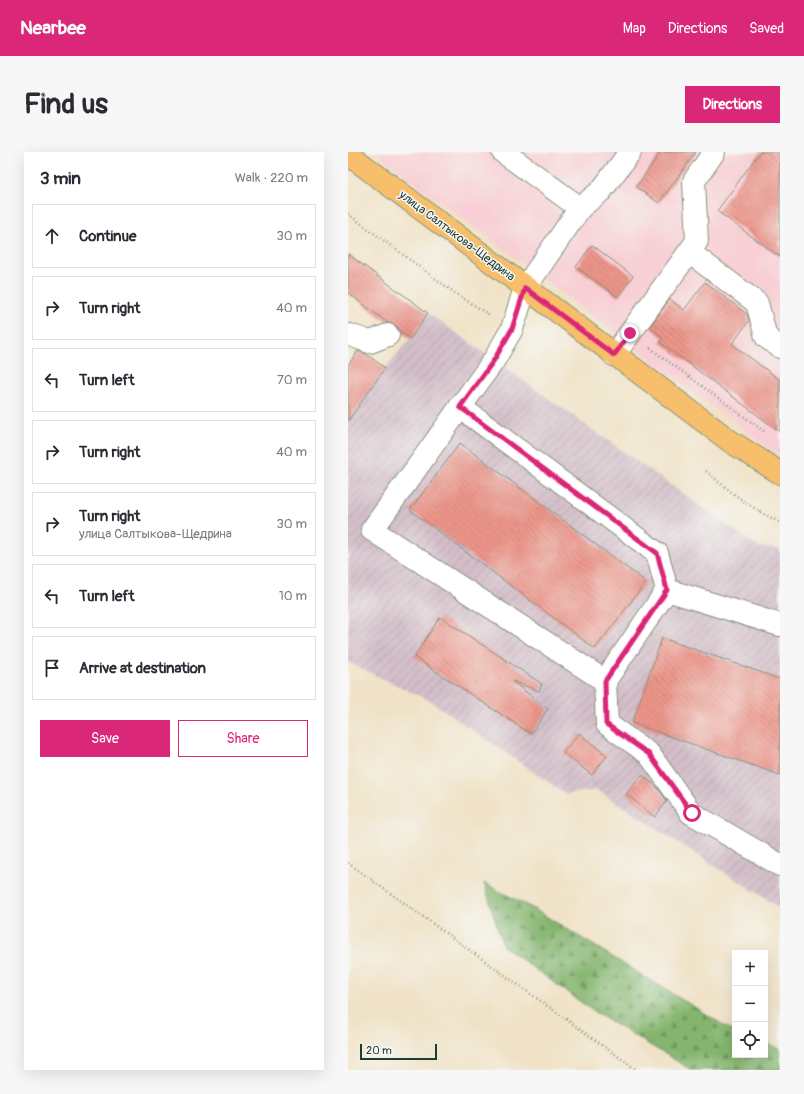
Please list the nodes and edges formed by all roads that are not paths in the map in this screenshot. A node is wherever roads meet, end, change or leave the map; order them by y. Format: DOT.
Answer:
graph roads {
  1 [pos="503,152"];
  2 [pos="630,152"];
  3 [pos="714,152"];
  4 [pos="359,156"];
  5 [pos="580,208"];
  6 [pos="689,252"];
  7 [pos="525,288"];
  8 [pos="349,330"];
  9 [pos="388,335"];
  10 [pos="780,347"];
  11 [pos="614,355"];
  12 [pos="460,407"];
  13 [pos="780,473"];
  14 [pos="667,590"];
  15 [pos="780,625"];
  16 [pos="605,681"];
  17 [pos="780,865"];
  1 -- 5 [label="lane"];
  2 -- 5 [label="lane"];
  3 -- 6 [label="lane"];
  4 -- 7 [label="main road, улица Салтыкова-Щедрина"];
  5 -- 7 [label="lane"];
  6 -- 10 [label="lane"];
  6 -- 11 [label="lane"];
  7 -- 11 [label="main road, улица Салтыкова-Щедрина"];
  7 -- 12 [label="lane"];
  8 -- 9 [label="lane"];
  11 -- 13 [label="main road, улица Салтыкова-Щедрина"];
  12 -- 14 [label="lane"];
  12 -- 16 [label="lane"];
  14 -- 15 [label="lane"];
  14 -- 16 [label="lane"];
  16 -- 17 [label="lane"];
}
